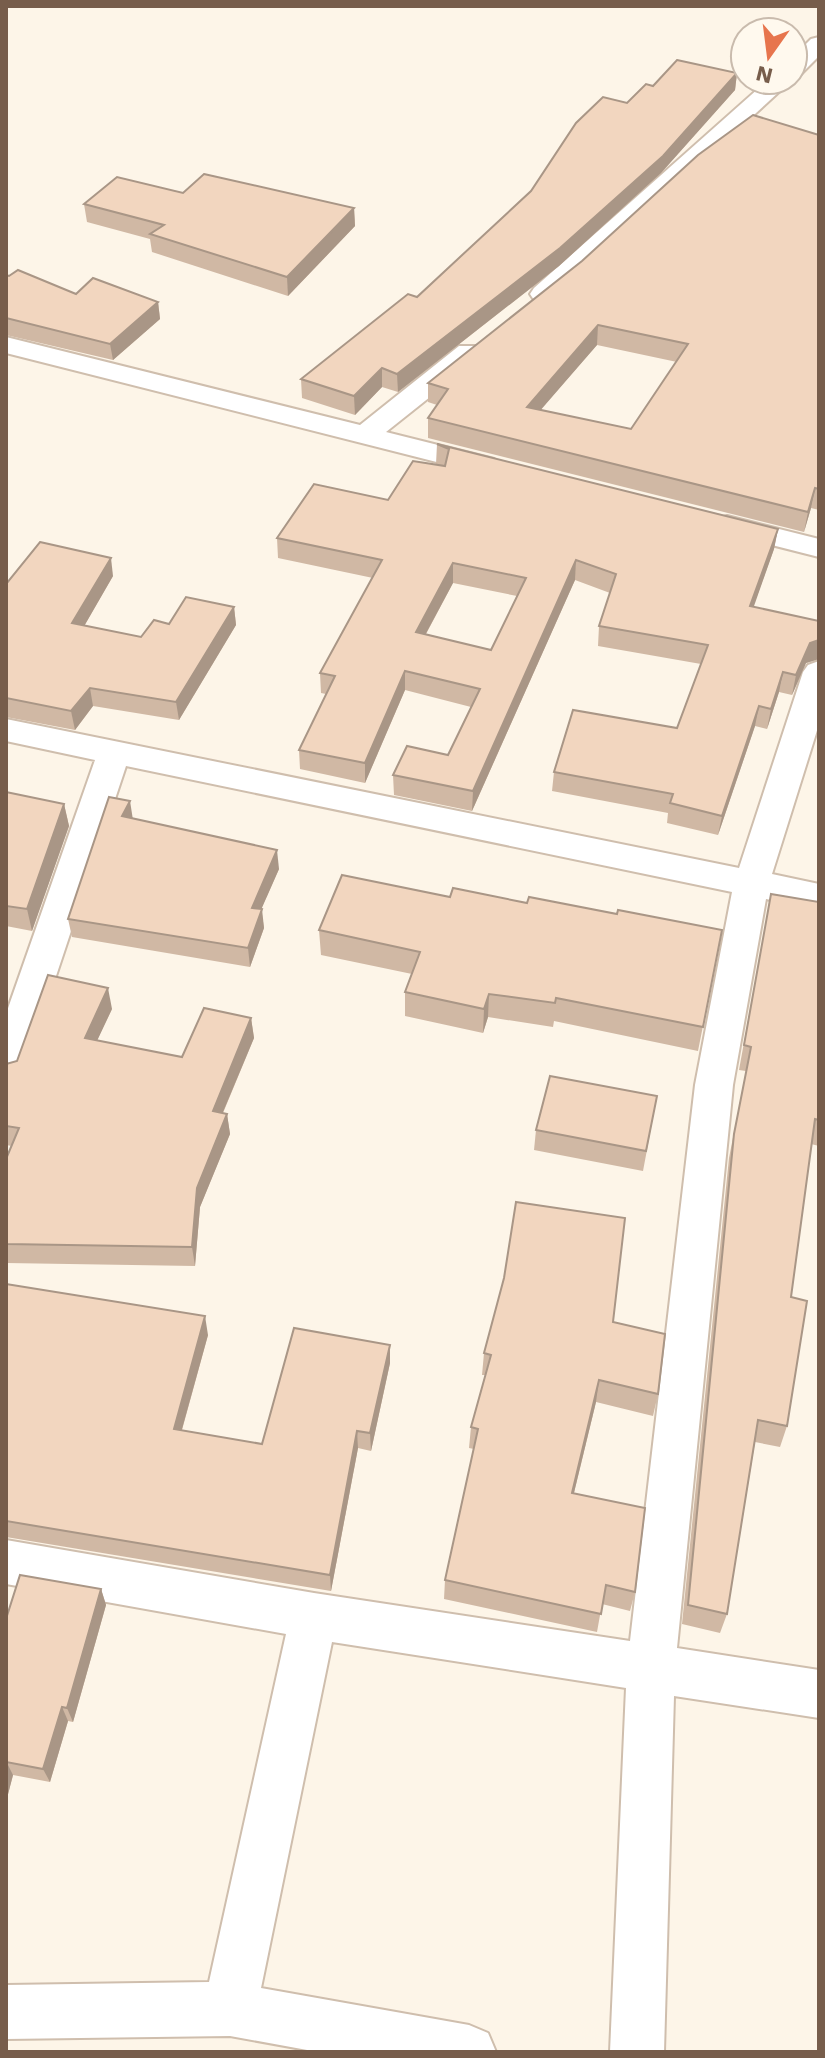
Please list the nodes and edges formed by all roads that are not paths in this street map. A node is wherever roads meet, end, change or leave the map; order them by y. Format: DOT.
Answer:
graph roads {
  1 [pos="764,96"];
  2 [pos="521,311"];
  3 [pos="485,339"];
  4 [pos="6,345"];
  5 [pos="365,435"];
  6 [pos="516,473"];
  7 [pos="698,518"];
  8 [pos="819,548"];
  9 [pos="819,672"];
  10 [pos="6,730"];
  11 [pos="115,750"];
  12 [pos="751,885"];
  13 [pos="819,897"];
  14 [pos="6,1069"];
  15 [pos="6,1562"];
  16 [pos="314,1616"];
  17 [pos="651,1667"];
  18 [pos="819,1694"];
  19 [pos="230,2009"];
  20 [pos="6,2012"];
  21 [pos="469,2052"];
  22 [pos="637,2052"];
  1 -- 2 [label="street"];
  3 -- 5 [label="street"];
  4 -- 5 [label="street"];
  5 -- 6 [label="street"];
  7 -- 8 [label="street"];
  9 -- 12 [label="street"];
  10 -- 11 [label="street"];
  11 -- 12 [label="street"];
  11 -- 14 [label="street"];
  12 -- 13 [label="street"];
  12 -- 17 [label="street"];
  15 -- 16 [label="street"];
  16 -- 17 [label="street"];
  16 -- 19 [label="street"];
  17 -- 18 [label="street"];
  17 -- 22 [label="street"];
  19 -- 20 [label="street"];
  19 -- 21 [label="street"];
}
